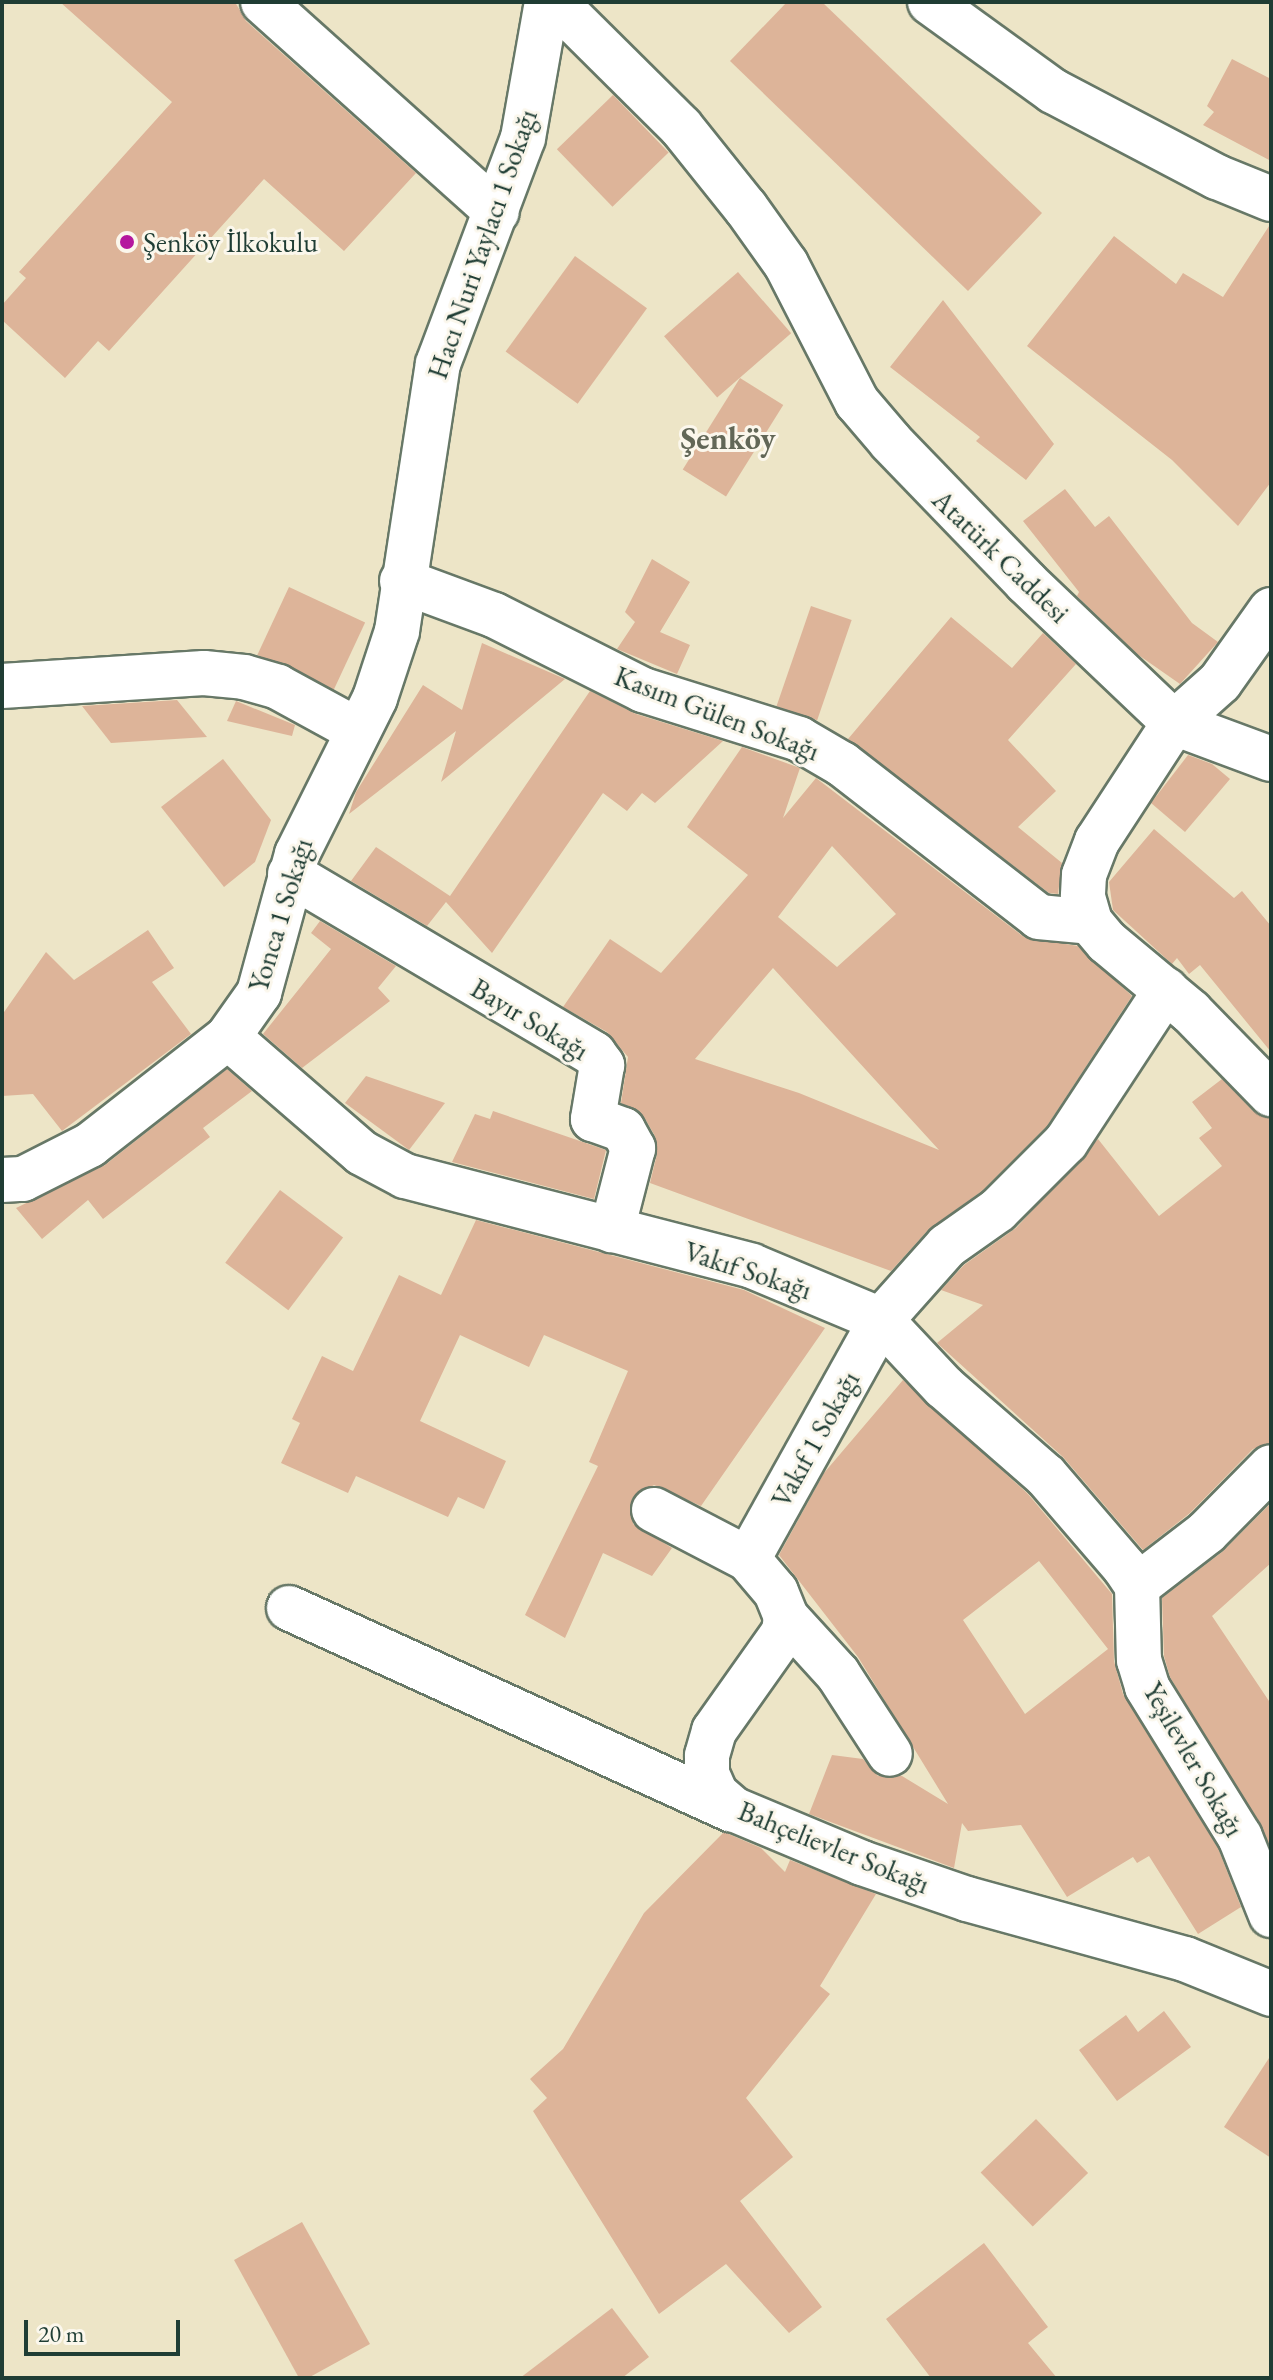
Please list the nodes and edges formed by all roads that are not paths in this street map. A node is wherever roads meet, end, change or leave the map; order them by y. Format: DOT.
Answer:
graph roads {
  1 [pos="263,2"];
  2 [pos="547,2"];
  3 [pos="555,2"];
  4 [pos="930,2"];
  5 [pos="983,2"];
  6 [pos="1053,91"];
  7 [pos="1271,199"];
  8 [pos="497,212"];
  9 [pos="402,581"];
  10 [pos="1271,610"];
  11 [pos="2,686"];
  12 [pos="1174,723"];
  13 [pos="357,730"];
  14 [pos="1271,759"];
  15 [pos="290,874"];
  16 [pos="1090,922"];
  17 [pos="1166,990"];
  18 [pos="228,1037"];
  19 [pos="1271,1094"];
  20 [pos="2,1180"];
  21 [pos="612,1230"];
  22 [pos="881,1320"];
  23 [pos="1271,1467"];
  24 [pos="654,1510"];
  25 [pos="748,1559"];
  26 [pos="1137,1586"];
  27 [pos="289,1608"];
  28 [pos="786,1617"];
  29 [pos="890,1754"];
  30 [pos="733,1809"];
  31 [pos="1271,1915"];
  32 [pos="1271,1994"];
  1 -- 8 [label="street"];
  2 -- 8 [label="street, Hacı Nuri Yaylacı 1 Sokağı"];
  3 -- 12 [label="street, Atatürk Caddesi"];
  4 -- 6 [label="street"];
  5 -- 6 [label="street"];
  6 -- 7 [label="street"];
  8 -- 9 [label="street, Hacı Nuri Yaylacı 1 Sokağı"];
  9 -- 13 [label="street, Yonca 1 Sokağı"];
  9 -- 16 [label="street, Kasım Gülen Sokağı"];
  10 -- 12 [label="street"];
  11 -- 13 [label="street"];
  12 -- 14 [label="street"];
  12 -- 16 [label="street"];
  13 -- 15 [label="street, Yonca 1 Sokağı"];
  15 -- 18 [label="street, Yonca 1 Sokağı"];
  15 -- 21 [label="street, Bayır Sokağı"];
  16 -- 17 [label="street"];
  17 -- 19 [label="street"];
  17 -- 22 [label="street"];
  18 -- 20 [label="street, Yonca 1 Sokağı"];
  18 -- 21 [label="street, Vakıf Sokağı"];
  21 -- 22 [label="street, Vakıf Sokağı"];
  22 -- 25 [label="street, Vakıf 1 Sokağı"];
  22 -- 26 [label="street"];
  23 -- 26 [label="street"];
  24 -- 25 [label="street"];
  25 -- 28 [label="street"];
  26 -- 31 [label="street, Yeşilevler Sokağı"];
  27 -- 30 [label="street"];
  28 -- 29 [label="street"];
  28 -- 30 [label="street, Bahçelievler Sokağı"];
  30 -- 32 [label="street, Bahçelievler Sokağı"];
}
